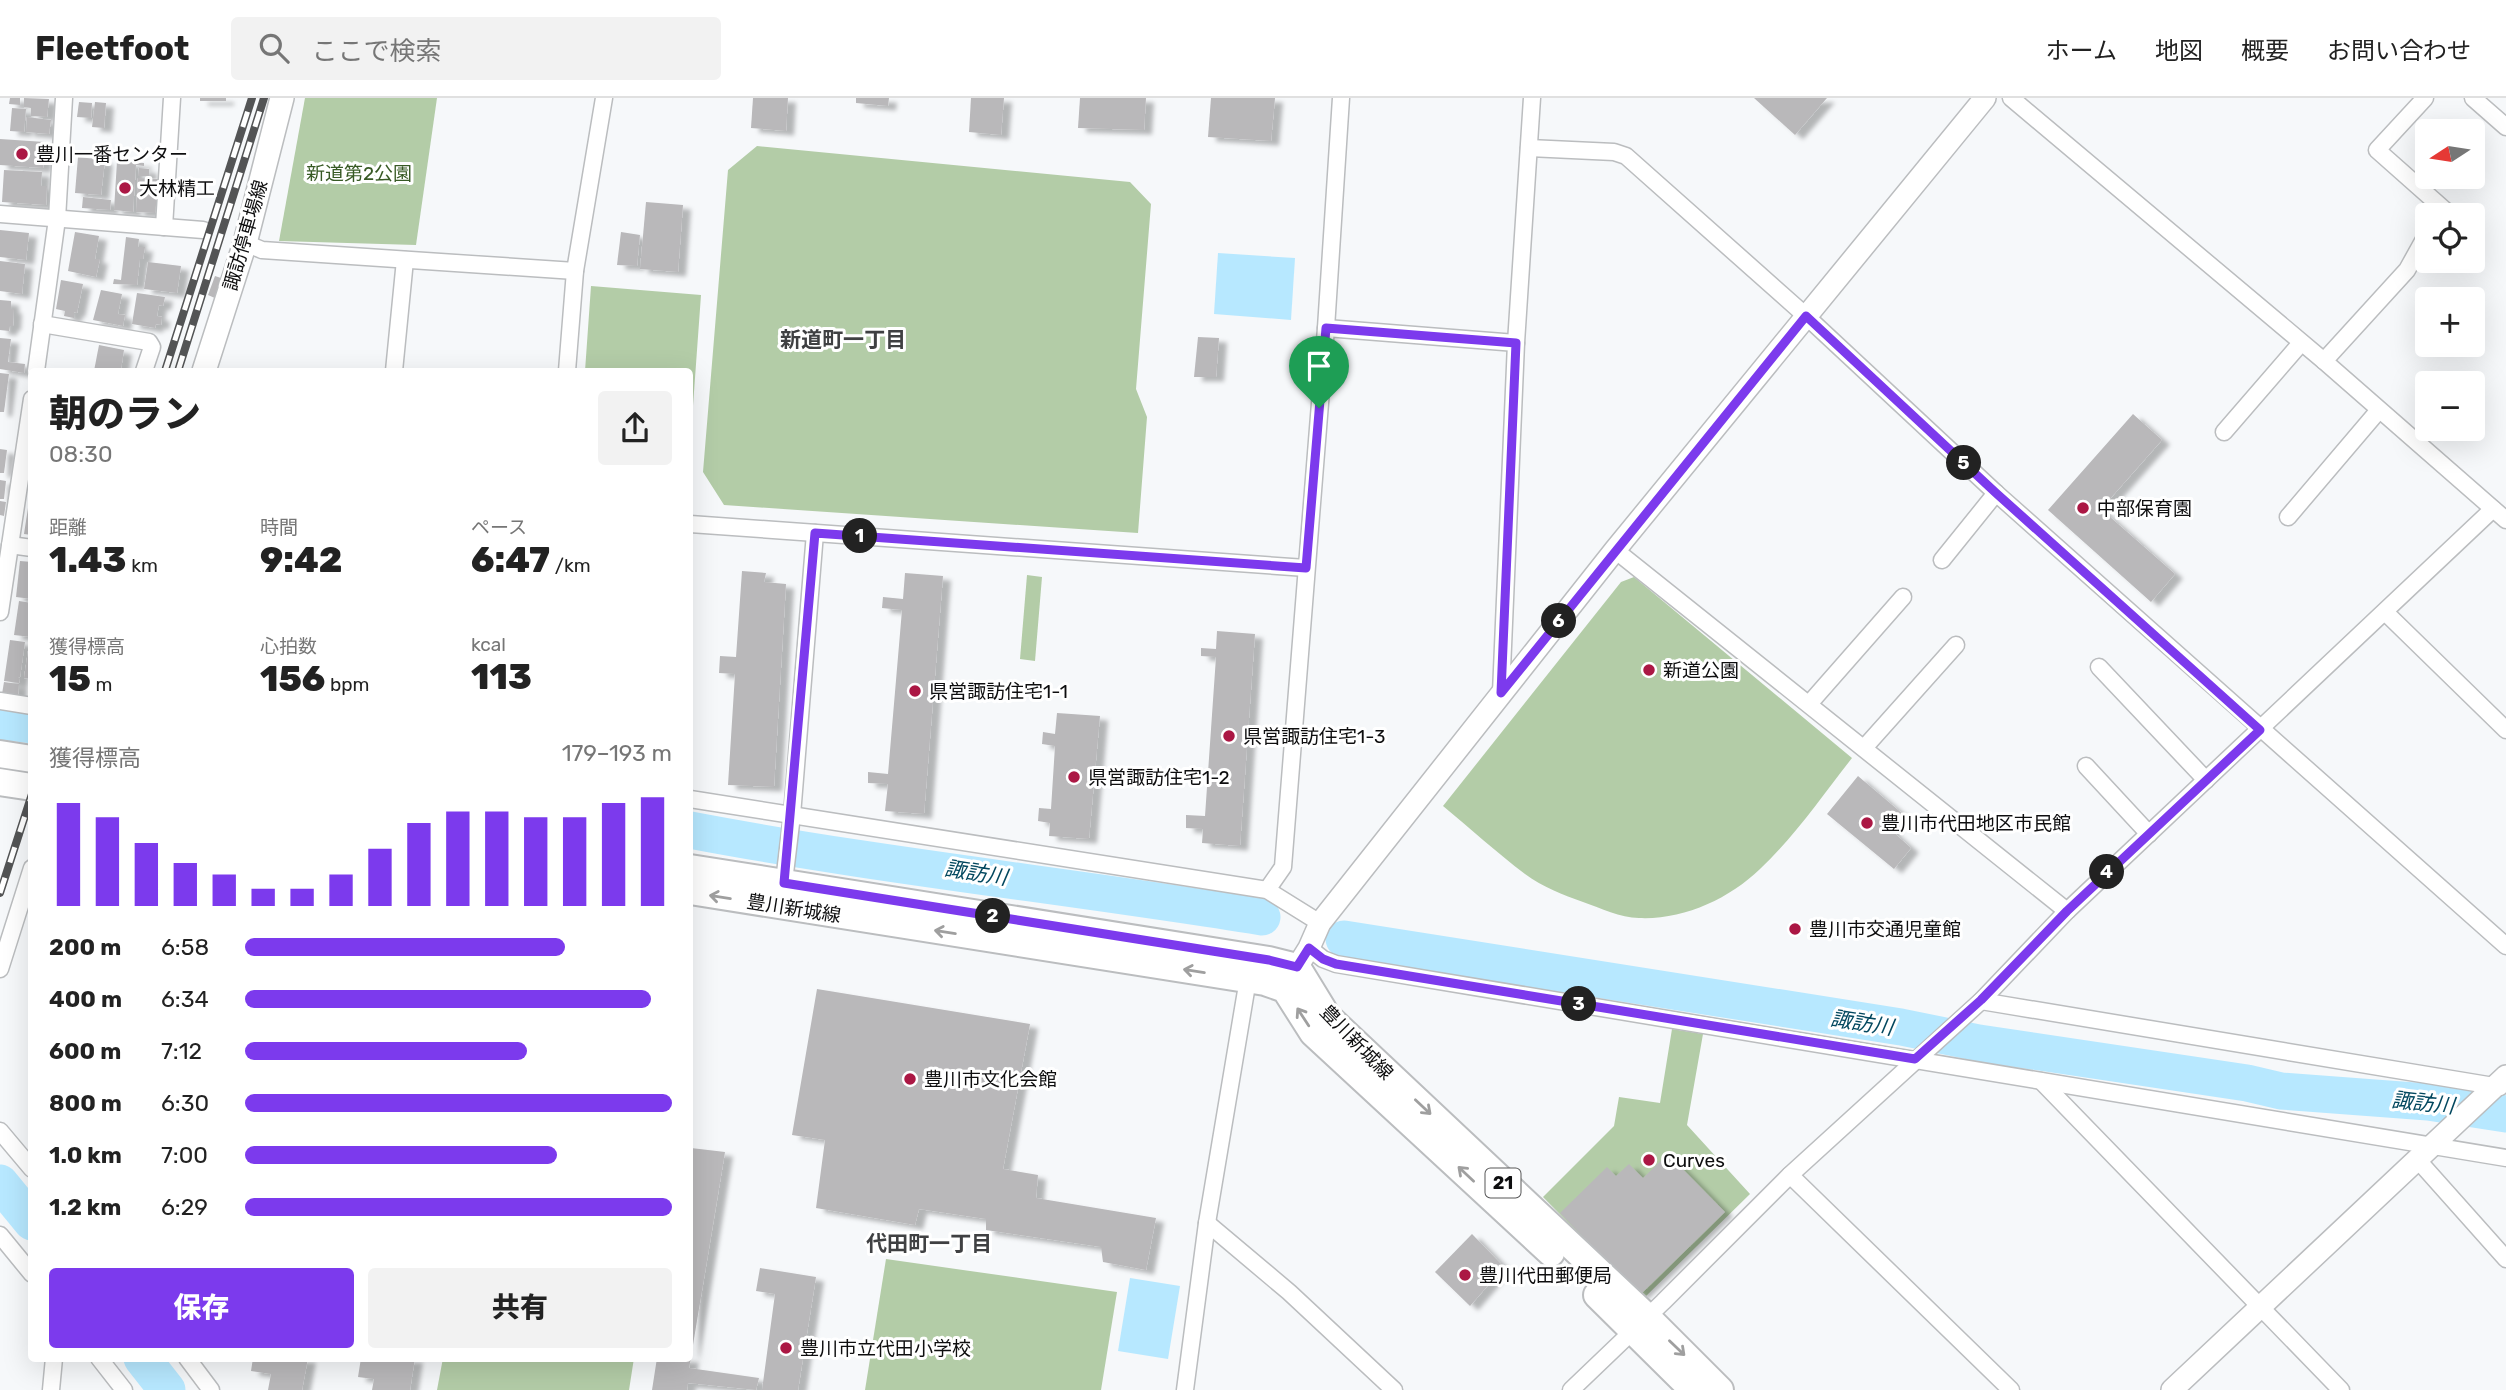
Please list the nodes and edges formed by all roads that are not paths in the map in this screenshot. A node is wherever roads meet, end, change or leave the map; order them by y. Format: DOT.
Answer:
graph roads {
  1 [pos="64,98"];
  2 [pos="172,98"];
  3 [pos="282,98"];
  4 [pos="604,98"];
  5 [pos="1341,98"];
  6 [pos="1532,98"];
  7 [pos="1985,98"];
  8 [pos="2011,98"];
  9 [pos="2425,98"];
  10 [pos="2473,98"];
  11 [pos="2506,127"];
  12 [pos="1529,148"];
  13 [pos="2437,203"];
  14 [pos="0,214"];
  15 [pos="57,219"];
  16 [pos="164,227"];
  17 [pos="203,230"];
  18 [pos="244,243"];
  19 [pos="2415,256"];
  20 [pos="405,260"];
  21 [pos="575,271"];
  22 [pos="1806,316"];
  23 [pos="43,324"];
  24 [pos="1326,328"];
  25 [pos="1516,343"];
  26 [pos="2301,343"];
  27 [pos="2323,361"];
  28 [pos="36,368"];
  29 [pos="145,368"];
  30 [pos="205,368"];
  31 [pos="394,368"];
  32 [pos="567,368"];
  33 [pos="2379,410"];
  34 [pos="28,426"];
  35 [pos="2224,432"];
  36 [pos="1996,493"];
  37 [pos="2500,514"];
  38 [pos="2288,517"];
  39 [pos="693,524"];
  40 [pos="815,533"];
  41 [pos="10,545"];
  42 [pos="28,547"];
  43 [pos="1615,551"];
  44 [pos="1942,560"];
  45 [pos="1306,568"];
  46 [pos="1903,597"];
  47 [pos="0,612"];
  48 [pos="2385,612"];
  49 [pos="1956,645"];
  50 [pos="2099,667"];
  51 [pos="1501,693"];
  52 [pos="0,701"];
  53 [pos="1809,704"];
  54 [pos="28,705"];
  55 [pos="2260,730"];
  56 [pos="2506,730"];
  57 [pos="1864,748"];
  58 [pos="0,754"];
  59 [pos="28,759"];
  60 [pos="2086,766"];
  61 [pos="2206,780"];
  62 [pos="0,782"];
  63 [pos="28,787"];
  64 [pos="693,800"];
  65 [pos="791,824"];
  66 [pos="2149,834"];
  67 [pos="693,869"];
  68 [pos="28,880"];
  69 [pos="784,885"];
  70 [pos="1267,890"];
  71 [pos="693,891"];
  72 [pos="2067,911"];
  73 [pos="1321,923"];
  74 [pos="2506,946"];
  75 [pos="1297,968"];
  76 [pos="0,969"];
  77 [pos="1248,979"];
  78 [pos="1976,1005"];
  79 [pos="1915,1059"];
  80 [pos="2041,1081"];
  81 [pos="2497,1087"];
  82 [pos="0,1131"];
  83 [pos="2430,1145"];
  84 [pos="2506,1158"];
  85 [pos="28,1164"];
  86 [pos="1790,1175"];
  87 [pos="1207,1223"];
  88 [pos="0,1235"];
  89 [pos="2506,1259"];
  90 [pos="28,1269"];
  91 [pos="2260,1308"];
  92 [pos="1640,1324"];
  93 [pos="54,1362"];
  94 [pos="102,1362"];
  95 [pos="190,1362"];
  96 [pos="51,1390"];
  97 [pos="124,1390"];
  98 [pos="211,1390"];
  99 [pos="1185,1390"];
  100 [pos="1394,1390"];
  101 [pos="1571,1390"];
  102 [pos="1693,1390"];
  103 [pos="1720,1390"];
  104 [pos="2011,1390"];
  105 [pos="2172,1390"];
  106 [pos="2341,1390"];
  1 -- 15 [label="street"];
  2 -- 16 [label="street"];
  3 -- 18 [label="main road, 諏訪停車場線"];
  4 -- 21 [label="street"];
  5 -- 24 [label="street"];
  6 -- 12 [label="street"];
  7 -- 22 [label="street"];
  8 -- 26 [label="street"];
  9 -- 13 [label="street"];
  10 -- 11 [label="street"];
  12 -- 22 [label="street"];
  12 -- 25 [label="street"];
  14 -- 15 [label="street"];
  15 -- 16 [label="street"];
  15 -- 23 [label="street"];
  16 -- 17 [label="street"];
  18 -- 20 [label="street"];
  18 -- 30 [label="main road, 諏訪停車場線"];
  19 -- 27 [label="street"];
  20 -- 21 [label="street"];
  20 -- 31 [label="street"];
  21 -- 32 [label="street"];
  22 -- 36 [label="street"];
  22 -- 43 [label="street"];
  23 -- 28 [label="street"];
  23 -- 29 [label="street"];
  24 -- 25 [label="street"];
  24 -- 45 [label="street"];
  25 -- 51 [label="street"];
  26 -- 27 [label="street"];
  26 -- 35 [label="street"];
  27 -- 33 [label="street"];
  33 -- 37 [label="street"];
  33 -- 38 [label="street"];
  34 -- 41 [label="street"];
  36 -- 44 [label="street"];
  36 -- 55 [label="street"];
  37 -- 48 [label="street"];
  39 -- 40 [label="street"];
  40 -- 45 [label="street"];
  40 -- 65 [label="street"];
  41 -- 42 [label="street"];
  41 -- 47 [label="street"];
  43 -- 51 [label="street"];
  43 -- 53 [label="street"];
  45 -- 70 [label="street"];
  46 -- 53 [label="street"];
  48 -- 55 [label="street"];
  48 -- 56 [label="street"];
  49 -- 57 [label="street"];
  50 -- 61 [label="street"];
  51 -- 73 [label="street"];
  52 -- 54 [label="street"];
  53 -- 57 [label="street"];
  55 -- 61 [label="street"];
  55 -- 74 [label="street"];
  57 -- 72 [label="street"];
  58 -- 59 [label="main road"];
  60 -- 66 [label="street"];
  61 -- 66 [label="street"];
  62 -- 63 [label="main road"];
  64 -- 65 [label="street"];
  65 -- 69 [label="street"];
  65 -- 70 [label="street"];
  66 -- 72 [label="street"];
  67 -- 69 [label="main road, 豊川新城線"];
  68 -- 76 [label="street"];
  69 -- 71 [label="main road, 豊川新城線, one-way"];
  69 -- 75 [label="main road, 豊川新城線"];
  77 -- 69 [label="main road, 豊川新城線, one-way"];
  70 -- 73 [label="street"];
  72 -- 78 [label="street"];
  73 -- 75 [label="street"];
  75 -- 77 [label="main road, 豊川新城線"];
  75 -- 79 [label="street"];
  75 -- 92 [label="main road, 豊川新城線 / 21"];
  77 -- 87 [label="street"];
  78 -- 79 [label="street"];
  78 -- 81 [label="street"];
  79 -- 80 [label="street"];
  79 -- 86 [label="street"];
  80 -- 83 [label="street"];
  80 -- 91 [label="street"];
  81 -- 83 [label="street"];
  82 -- 85 [label="street"];
  83 -- 84 [label="street"];
  83 -- 89 [label="street"];
  83 -- 91 [label="street"];
  86 -- 92 [label="street"];
  86 -- 104 [label="street"];
  87 -- 99 [label="street"];
  87 -- 100 [label="street"];
  88 -- 90 [label="street"];
  91 -- 105 [label="street"];
  91 -- 106 [label="street"];
  92 -- 101 [label="street"];
  92 -- 102 [label="main road, 豊川新城線 / 21"];
  92 -- 103 [label="main road, 豊川新城線 / 21, one-way"];
  93 -- 96 [label="street"];
  94 -- 97 [label="street"];
  95 -- 98 [label="street"];
}
